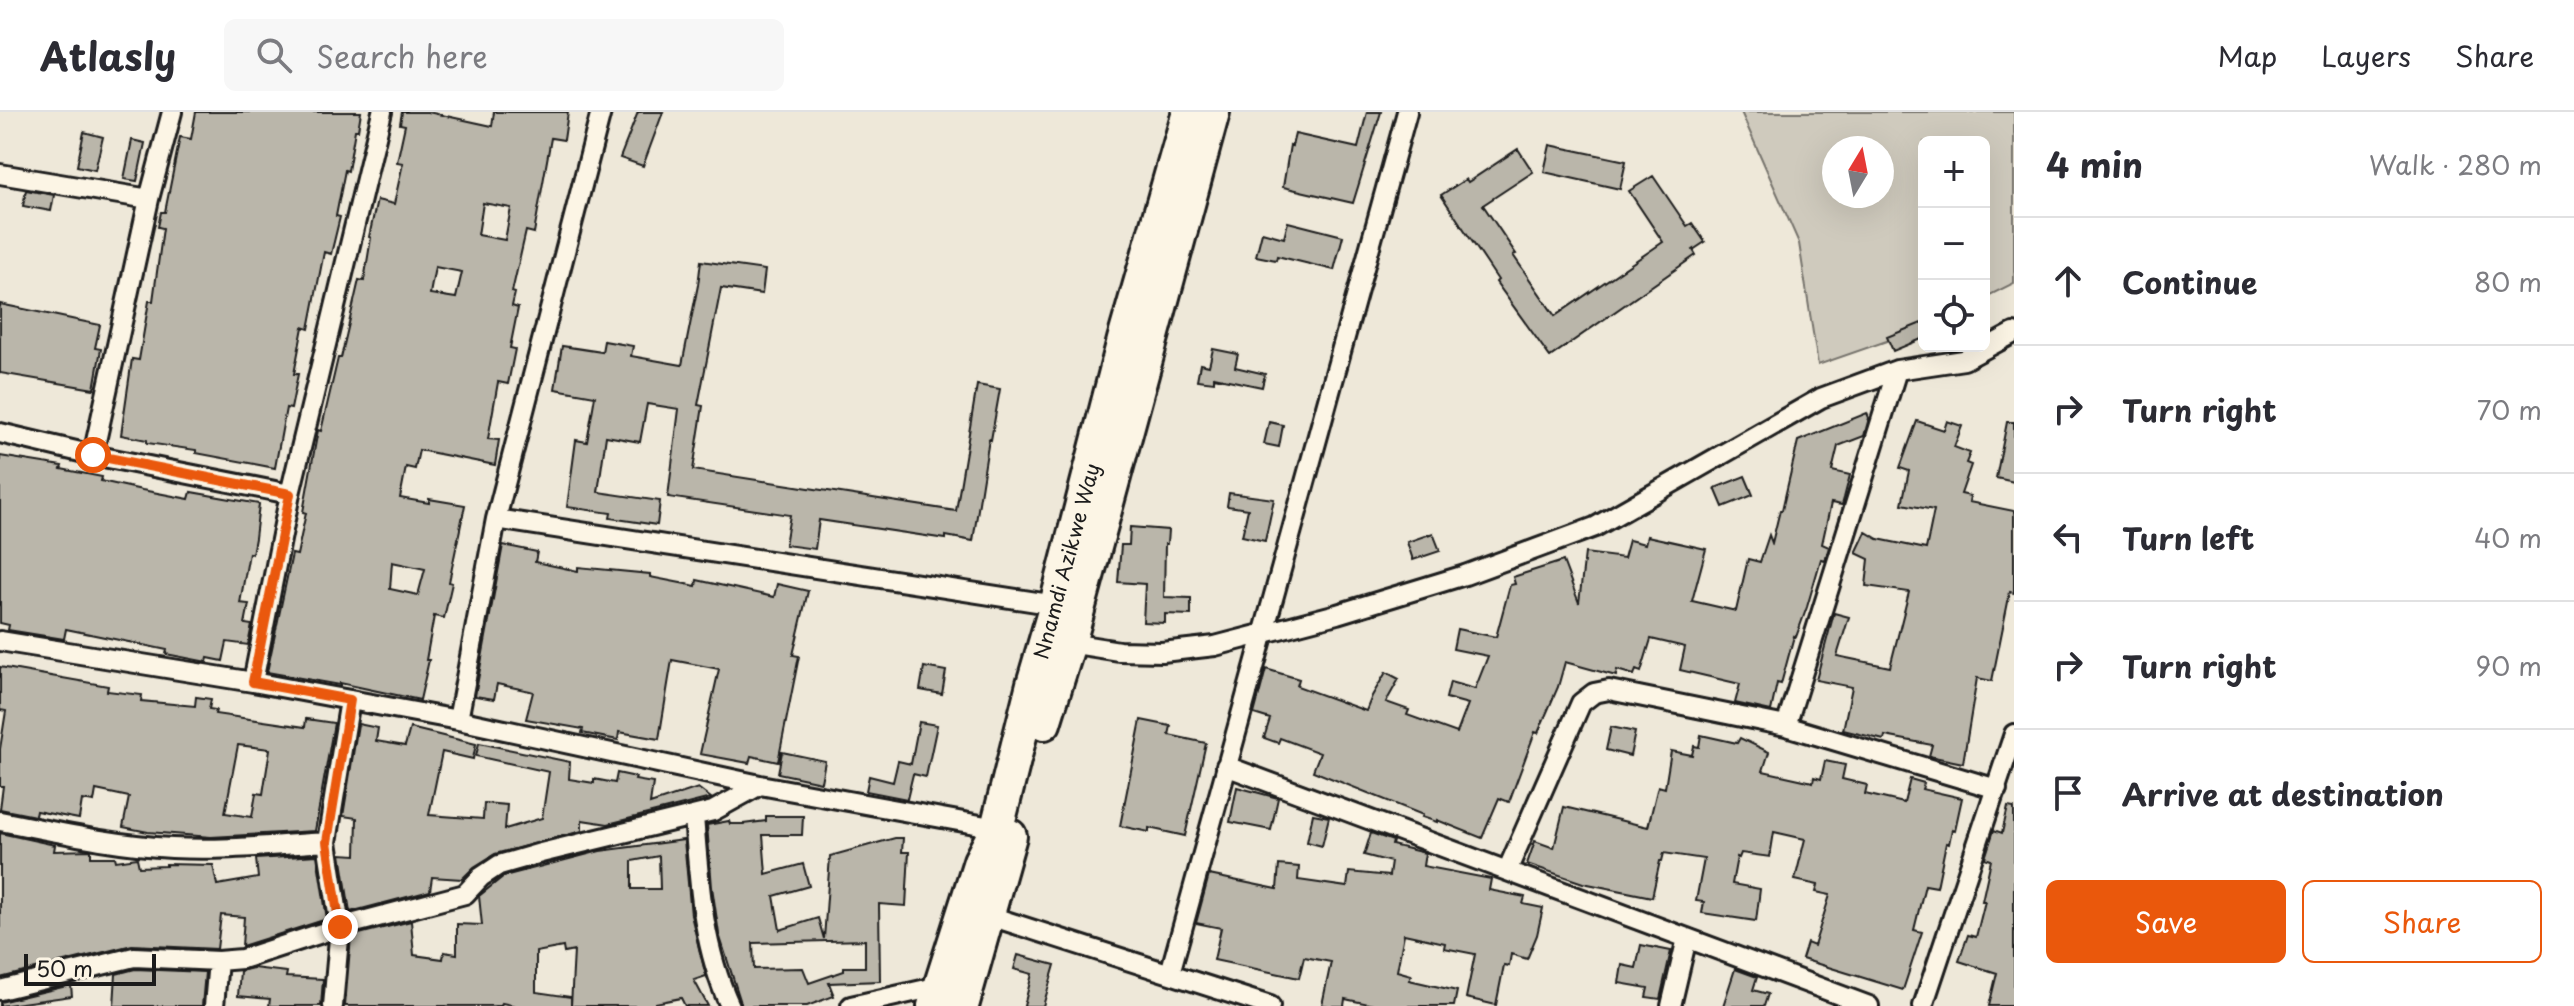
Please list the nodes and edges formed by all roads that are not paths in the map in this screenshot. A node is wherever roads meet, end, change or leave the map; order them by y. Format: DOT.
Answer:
graph roads {
  1 [pos="172,112"];
  2 [pos="382,112"];
  3 [pos="601,112"];
  4 [pos="1189,112"];
  5 [pos="1213,112"];
  6 [pos="1407,112"];
  7 [pos="0,174"];
  8 [pos="149,199"];
  9 [pos="2014,333"];
  10 [pos="1897,370"];
  11 [pos="0,433"];
  12 [pos="93,455"];
  13 [pos="290,494"];
  14 [pos="496,519"];
  15 [pos="1056,605"];
  16 [pos="1264,634"];
  17 [pos="0,641"];
  18 [pos="1069,643"];
  19 [pos="253,682"];
  20 [pos="350,700"];
  21 [pos="458,720"];
  22 [pos="1786,726"];
  23 [pos="2014,734"];
  24 [pos="1226,766"];
  25 [pos="760,785"];
  26 [pos="1997,789"];
  27 [pos="694,816"];
  28 [pos="0,821"];
  29 [pos="997,828"];
  30 [pos="327,842"];
  31 [pos="1507,871"];
  32 [pos="987,915"];
  33 [pos="340,927"];
  34 [pos="1687,938"];
  35 [pos="218,961"];
  36 [pos="1170,973"];
  37 [pos="0,990"];
  38 [pos="946,999"];
  39 [pos="1221,999"];
  40 [pos="214,1006"];
  41 [pos="333,1006"];
  42 [pos="730,1006"];
  43 [pos="851,1006"];
  44 [pos="1270,1006"];
  45 [pos="1671,1006"];
  46 [pos="1869,1006"];
  47 [pos="1923,1006"];
  1 -- 8 [label="street"];
  2 -- 13 [label="street"];
  3 -- 14 [label="street"];
  4 -- 15 [label="highway, Nnamdi Azikwe Way"];
  5 -- 18 [label="highway, Nnamdi Azikwe Way"];
  6 -- 16 [label="street"];
  7 -- 8 [label="street"];
  8 -- 12 [label="street"];
  9 -- 10 [label="street"];
  10 -- 16 [label="street"];
  10 -- 22 [label="street"];
  11 -- 12 [label="street"];
  12 -- 13 [label="street"];
  13 -- 19 [label="street"];
  14 -- 15 [label="street"];
  14 -- 21 [label="street"];
  15 -- 29 [label="highway, Nnamdi Azikwe Way"];
  16 -- 18 [label="street"];
  16 -- 24 [label="street"];
  17 -- 19 [label="street"];
  18 -- 32 [label="highway, Nnamdi Azikwe Way"];
  19 -- 20 [label="street"];
  20 -- 21 [label="street"];
  20 -- 30 [label="street"];
  21 -- 25 [label="street"];
  22 -- 26 [label="street"];
  22 -- 31 [label="street"];
  23 -- 26 [label="street"];
  24 -- 31 [label="street"];
  24 -- 36 [label="street"];
  25 -- 27 [label="street"];
  25 -- 29 [label="street"];
  26 -- 47 [label="street"];
  27 -- 33 [label="street"];
  27 -- 42 [label="street"];
  28 -- 30 [label="street"];
  29 -- 38 [label="highway, Nnamdi Azikwe Way"];
  30 -- 33 [label="street"];
  31 -- 34 [label="street"];
  32 -- 36 [label="street"];
  32 -- 38 [label="highway, Nnamdi Azikwe Way"];
  33 -- 35 [label="street"];
  33 -- 41 [label="street"];
  34 -- 45 [label="street"];
  34 -- 46 [label="street"];
  35 -- 37 [label="street"];
  35 -- 40 [label="street"];
  36 -- 39 [label="street"];
  38 -- 43 [label="street"];
  39 -- 44 [label="street"];
}
